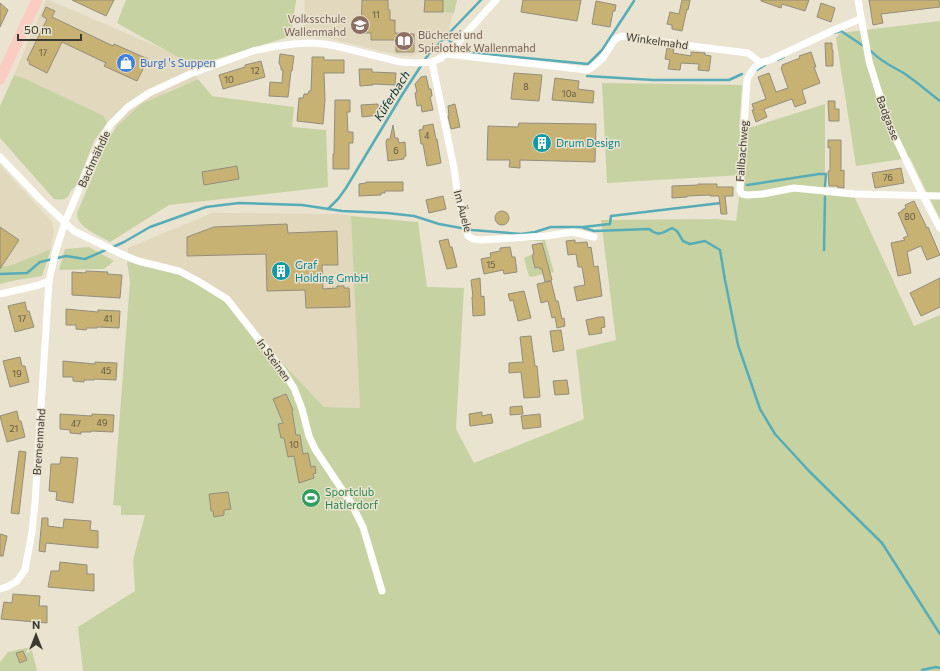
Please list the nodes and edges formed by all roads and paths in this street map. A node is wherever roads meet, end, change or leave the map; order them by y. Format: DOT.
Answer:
graph roads {
  1 [pos="37,0"];
  2 [pos="496,0"];
  3 [pos="858,0"];
  4 [pos="860,19"];
  5 [pos="446,54"];
  6 [pos="430,62"];
  7 [pos="761,62"];
  8 [pos="0,79"];
  9 [pos="0,157"];
  10 [pos="923,196"];
  11 [pos="940,196"];
  12 [pos="65,222"];
  13 [pos="940,228"];
  14 [pos="594,237"];
  15 [pos="49,281"];
  16 [pos="0,294"];
  17 [pos="0,589"];
  18 [pos="382,591"];
  1 -- 8 [label="main road"];
  2 -- 5 [label="street, Bachmähdle"];
  3 -- 4 [label="street, Badgasse"];
  4 -- 7 [label="street, Fallbachweg"];
  4 -- 10 [label="street, Badgasse"];
  5 -- 6 [label="street, Bachmähdle"];
  5 -- 7 [label="street, Winkelmahd"];
  6 -- 12 [label="street, Bachmähdle"];
  6 -- 14 [label="street, Im Äuele"];
  7 -- 10 [label="street, Fallbachweg"];
  9 -- 12 [label="street"];
  10 -- 11 [label="street"];
  10 -- 13 [label="street, Badgasse"];
  12 -- 15 [label="street, Bremenmahd"];
  12 -- 18 [label="street, In Steinen"];
  15 -- 16 [label="street"];
  15 -- 17 [label="street, Bremenmahd"];
}
